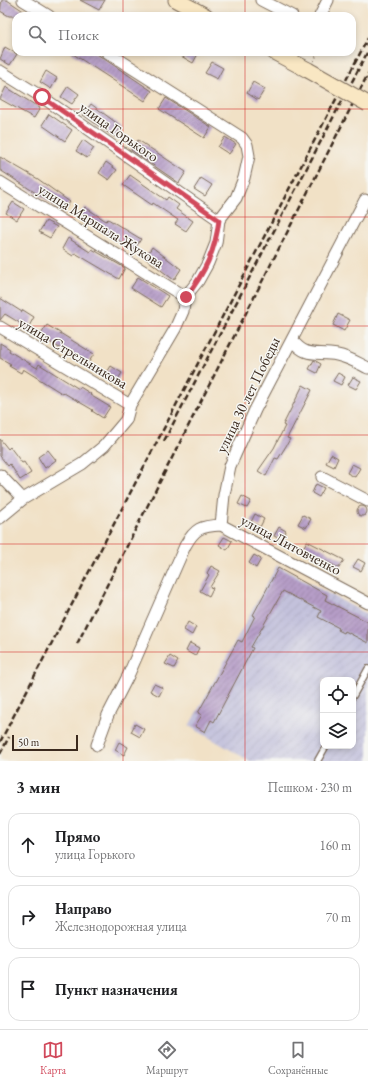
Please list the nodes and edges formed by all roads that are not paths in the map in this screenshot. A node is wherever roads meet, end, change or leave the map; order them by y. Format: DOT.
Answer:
graph roads {
  1 [pos="23,0"];
  2 [pos="176,0"];
  3 [pos="261,0"];
  4 [pos="328,0"];
  5 [pos="42,12"];
  6 [pos="198,12"];
  7 [pos="284,12"];
  8 [pos="322,12"];
  9 [pos="113,56"];
  10 [pos="282,56"];
  11 [pos="0,71"];
  12 [pos="368,104"];
  13 [pos="0,182"];
  14 [pos="365,200"];
  15 [pos="219,220"];
  16 [pos="186,297"];
  17 [pos="0,326"];
  18 [pos="292,340"];
  19 [pos="368,368"];
  20 [pos="130,405"];
  21 [pos="0,475"];
  22 [pos="322,477"];
  23 [pos="23,499"];
  24 [pos="368,501"];
  25 [pos="0,518"];
  26 [pos="221,526"];
  27 [pos="368,603"];
  28 [pos="368,669"];
  29 [pos="356,691"];
  30 [pos="97,745"];
  31 [pos="324,749"];
  32 [pos="318,760"];
  1 -- 5 [label="street"];
  2 -- 6 [label="main road"];
  3 -- 7 [label="street"];
  4 -- 8 [label="street"];
  9 -- 15 [label="street"];
  10 -- 12 [label="main road, bridge"];
  11 -- 15 [label="street, улица Горького"];
  13 -- 16 [label="street, улица Маршала Жукова"];
  14 -- 18 [label="street, улица 30 лет Победы"];
  15 -- 16 [label="street"];
  16 -- 20 [label="street"];
  17 -- 20 [label="street, улица Стрельникова"];
  18 -- 19 [label="street"];
  18 -- 26 [label="street, улица 30 лет Победы"];
  20 -- 23 [label="street"];
  21 -- 23 [label="street"];
  22 -- 24 [label="street"];
  23 -- 25 [label="street"];
  26 -- 27 [label="street, улица Литовченко"];
  26 -- 30 [label="street"];
  28 -- 29 [label="lane"];
  31 -- 32 [label="lane"];
}
